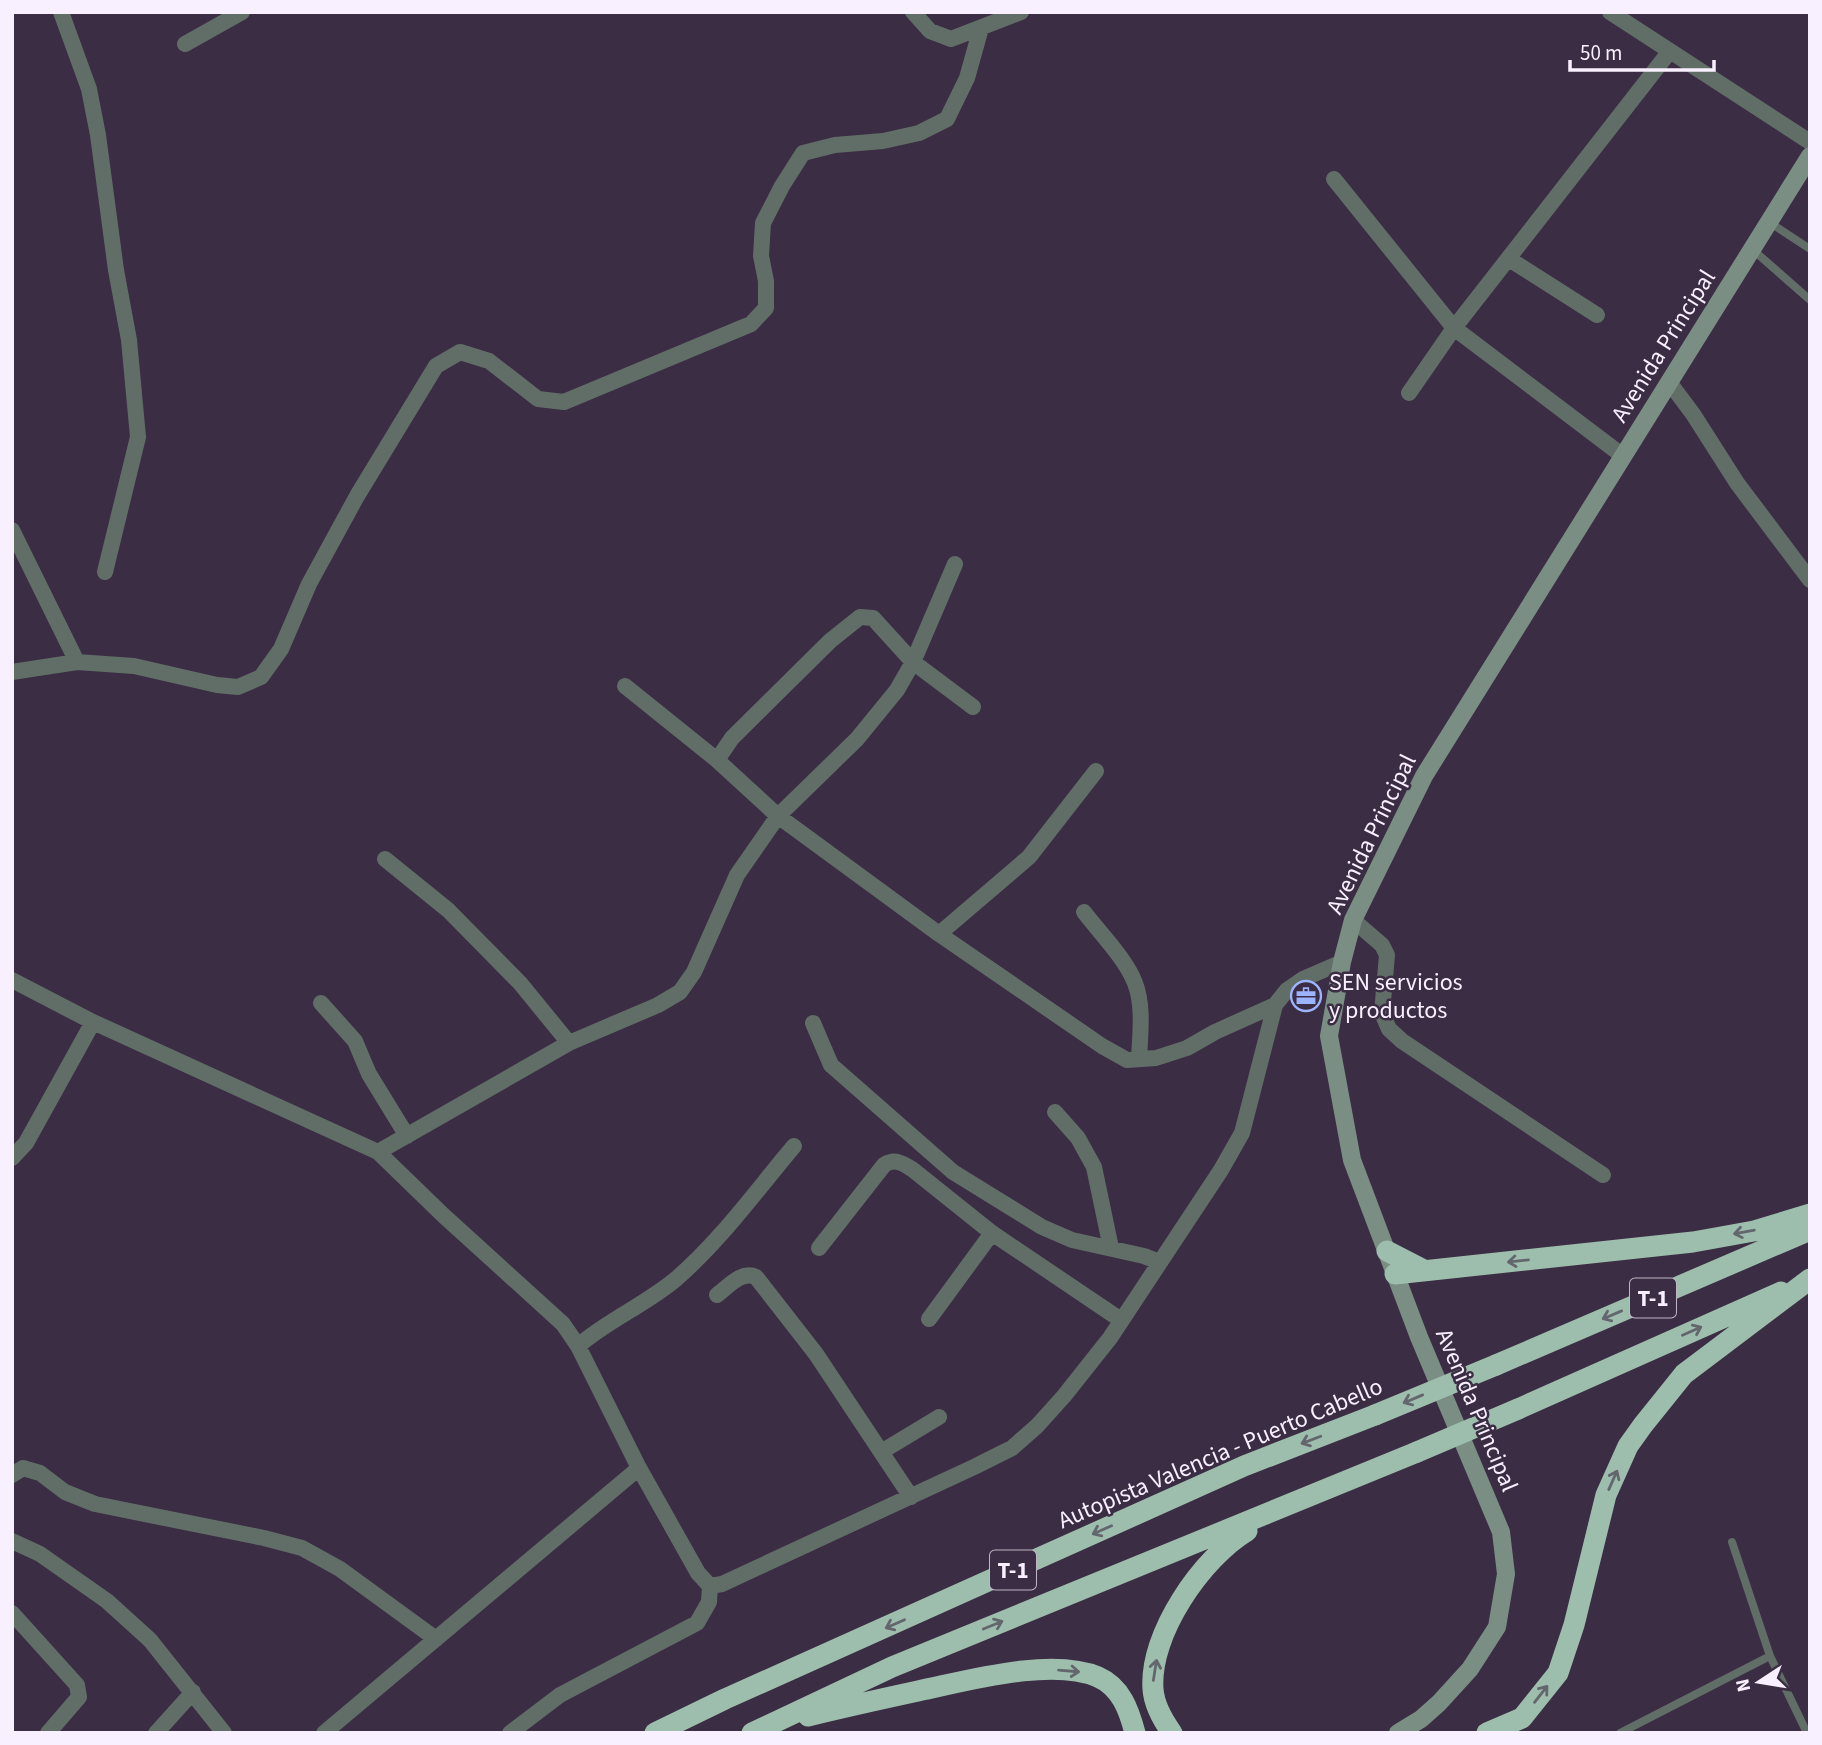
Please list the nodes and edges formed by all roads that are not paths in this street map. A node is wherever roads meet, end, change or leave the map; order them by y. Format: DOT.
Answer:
graph roads {
  1 [pos="61,12"];
  2 [pos="242,12"];
  3 [pos="914,12"];
  4 [pos="1021,12"];
  5 [pos="1610,12"];
  6 [pos="981,28"];
  7 [pos="185,44"];
  8 [pos="1670,51"];
  9 [pos="1810,142"];
  10 [pos="1810,156"];
  11 [pos="1334,180"];
  12 [pos="1769,222"];
  13 [pos="1752,249"];
  14 [pos="1810,249"];
  15 [pos="1509,259"];
  16 [pos="1810,300"];
  17 [pos="1597,315"];
  18 [pos="1454,328"];
  19 [pos="1669,382"];
  20 [pos="1409,393"];
  21 [pos="1623,456"];
  22 [pos="12,530"];
  23 [pos="955,564"];
  24 [pos="106,572"];
  25 [pos="1810,580"];
  26 [pos="77,662"];
  27 [pos="913,662"];
  28 [pos="12,672"];
  29 [pos="625,686"];
  30 [pos="972,707"];
  31 [pos="717,760"];
  32 [pos="1096,771"];
  33 [pos="778,816"];
  34 [pos="385,859"];
  35 [pos="1084,912"];
  36 [pos="1353,920"];
  37 [pos="939,934"];
  38 [pos="1342,962"];
  39 [pos="12,980"];
  40 [pos="321,1003"];
  41 [pos="1275,1005"];
  42 [pos="93,1022"];
  43 [pos="813,1023"];
  44 [pos="569,1043"];
  45 [pos="1139,1059"];
  46 [pos="1055,1112"];
  47 [pos="407,1136"];
  48 [pos="794,1146"];
  49 [pos="378,1152"];
  50 [pos="12,1158"];
  51 [pos="1602,1175"];
  52 [pos="1810,1214"];
  53 [pos="1810,1230"];
  54 [pos="992,1233"];
  55 [pos="819,1248"];
  56 [pos="1111,1248"];
  57 [pos="1387,1251"];
  58 [pos="1159,1262"];
  59 [pos="1424,1270"];
  60 [pos="1395,1274"];
  61 [pos="1810,1279"];
  62 [pos="717,1295"];
  63 [pos="929,1319"];
  64 [pos="1121,1320"];
  65 [pos="578,1346"];
  66 [pos="939,1417"];
  67 [pos="881,1452"];
  68 [pos="639,1468"];
  69 [pos="12,1475"];
  70 [pos="911,1497"];
  71 [pos="1292,1504"];
  72 [pos="12,1541"];
  73 [pos="1732,1542"];
  74 [pos="710,1586"];
  75 [pos="12,1613"];
  76 [pos="436,1639"];
  77 [pos="1770,1656"];
  78 [pos="193,1692"];
  79 [pos="757,1730"];
  80 [pos="48,1733"];
  81 [pos="156,1733"];
  82 [pos="225,1733"];
  83 [pos="324,1733"];
  84 [pos="510,1733"];
  85 [pos="655,1733"];
  86 [pos="1135,1733"];
  87 [pos="1172,1733"];
  88 [pos="1398,1733"];
  89 [pos="1487,1733"];
  90 [pos="1620,1733"];
  91 [pos="1807,1733"];
  1 -- 24 [label="street"];
  2 -- 7 [label="street"];
  3 -- 6 [label="street"];
  4 -- 6 [label="street"];
  5 -- 8 [label="street"];
  6 -- 26 [label="street"];
  8 -- 9 [label="street"];
  8 -- 15 [label="street"];
  10 -- 12 [label="main road, Avenida Principal"];
  11 -- 18 [label="street"];
  12 -- 13 [label="main road, Avenida Principal"];
  12 -- 14 [label="lane"];
  13 -- 16 [label="lane"];
  13 -- 19 [label="main road, Avenida Principal"];
  15 -- 17 [label="street"];
  15 -- 18 [label="street"];
  18 -- 20 [label="street"];
  18 -- 21 [label="street"];
  19 -- 21 [label="main road, Avenida Principal"];
  19 -- 25 [label="street"];
  21 -- 36 [label="main road, Avenida Principal"];
  22 -- 26 [label="street"];
  23 -- 27 [label="street"];
  26 -- 28 [label="street"];
  27 -- 30 [label="street"];
  27 -- 31 [label="street"];
  27 -- 33 [label="street"];
  29 -- 31 [label="street"];
  31 -- 33 [label="street"];
  32 -- 37 [label="street"];
  33 -- 37 [label="street"];
  33 -- 44 [label="street"];
  34 -- 44 [label="street"];
  35 -- 45 [label="street"];
  36 -- 38 [label="main road, Avenida Principal"];
  36 -- 51 [label="street"];
  37 -- 45 [label="street"];
  38 -- 41 [label="street"];
  38 -- 57 [label="main road, Avenida Principal"];
  39 -- 42 [label="street"];
  40 -- 47 [label="street"];
  41 -- 45 [label="street"];
  41 -- 58 [label="street"];
  42 -- 49 [label="street"];
  42 -- 50 [label="street"];
  43 -- 56 [label="street"];
  44 -- 47 [label="street"];
  46 -- 56 [label="street"];
  47 -- 49 [label="street"];
  48 -- 65 [label="street"];
  49 -- 65 [label="street"];
  52 -- 59 [label="highway, one-way"];
  53 -- 85 [label="highway, Autopista Valencia - Puerto Cabello / T-1, one-way, bridge"];
  54 -- 55 [label="street"];
  54 -- 63 [label="street"];
  54 -- 64 [label="street"];
  56 -- 58 [label="street"];
  57 -- 59 [label="highway"];
  57 -- 60 [label="main road, Avenida Principal"];
  58 -- 64 [label="street"];
  59 -- 60 [label="highway"];
  60 -- 88 [label="main road, Avenida Principal"];
  71 -- 61 [label="highway, T-1, one-way, bridge"];
  89 -- 61 [label="highway, one-way"];
  62 -- 67 [label="street"];
  64 -- 70 [label="street"];
  65 -- 68 [label="street"];
  66 -- 67 [label="street"];
  67 -- 70 [label="street"];
  68 -- 74 [label="street"];
  68 -- 76 [label="street"];
  69 -- 76 [label="street"];
  70 -- 74 [label="street"];
  79 -- 71 [label="highway, T-1, one-way"];
  87 -- 71 [label="highway, one-way"];
  72 -- 78 [label="street"];
  73 -- 77 [label="lane"];
  74 -- 84 [label="street"];
  75 -- 80 [label="street"];
  76 -- 83 [label="street"];
  77 -- 90 [label="lane"];
  77 -- 91 [label="lane"];
  78 -- 81 [label="street"];
  78 -- 82 [label="street"];
  79 -- 86 [label="highway, one-way"];
}
